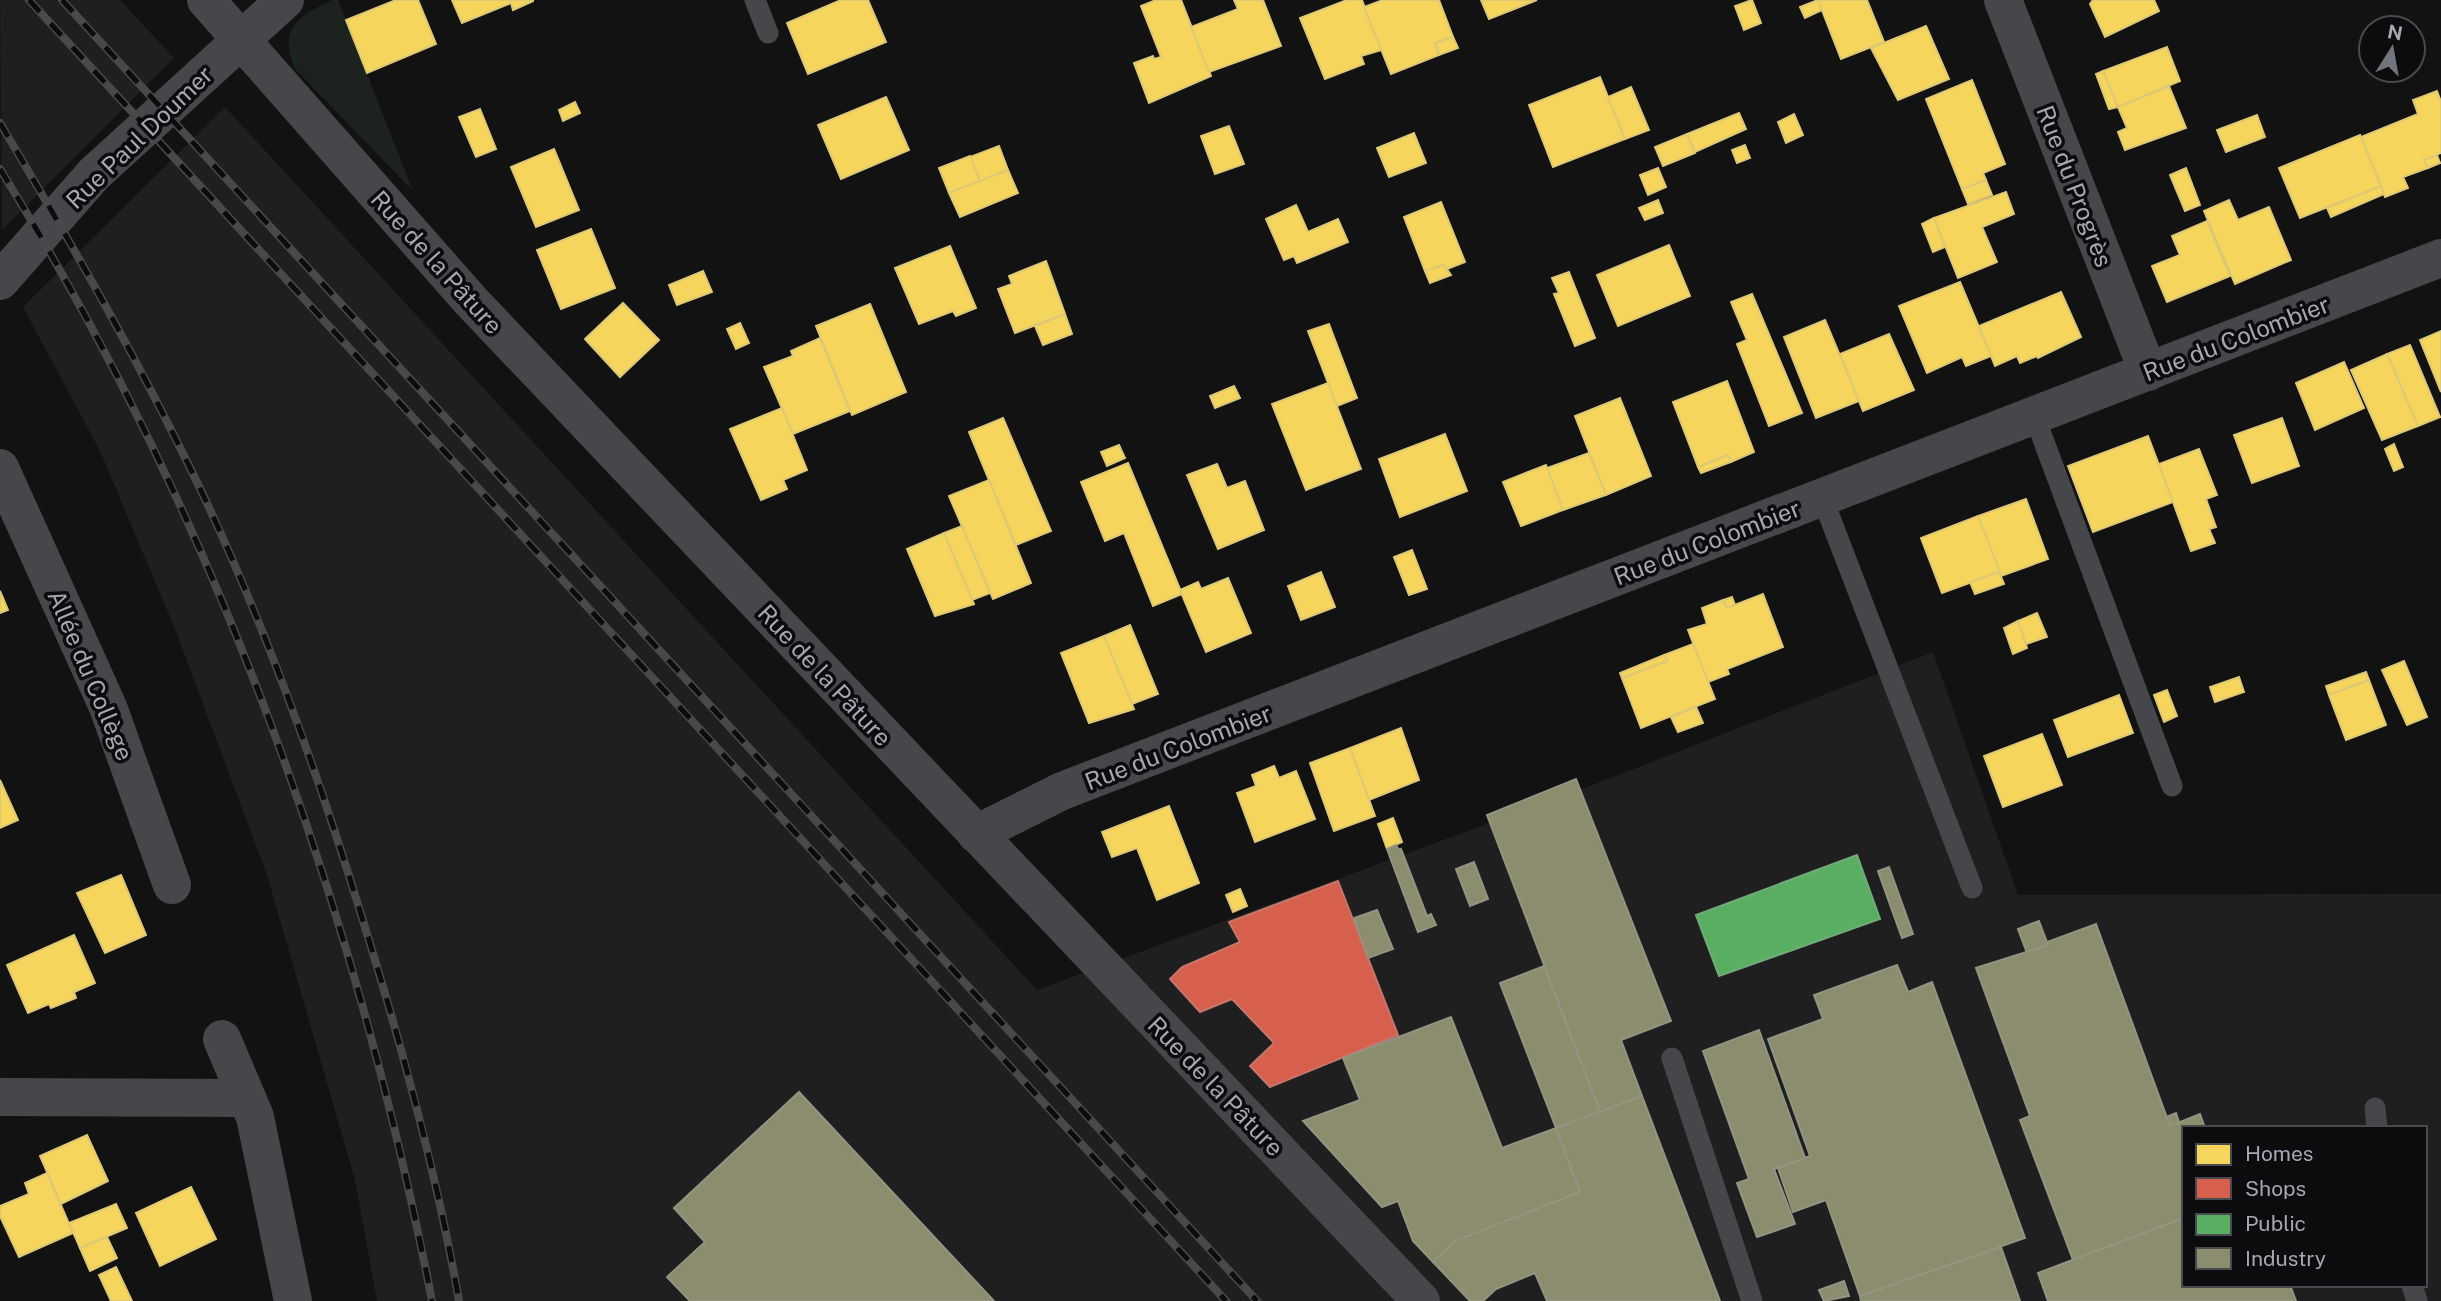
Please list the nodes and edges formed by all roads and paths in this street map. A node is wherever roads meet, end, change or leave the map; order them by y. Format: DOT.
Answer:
graph roads {
  1 [pos="206,0"];
  2 [pos="285,0"];
  3 [pos="755,0"];
  4 [pos="2003,0"];
  5 [pos="768,33"];
  6 [pos="242,38"];
  7 [pos="2441,258"];
  8 [pos="0,281"];
  9 [pos="2148,372"];
  10 [pos="2034,415"];
  11 [pos="0,468"];
  12 [pos="1822,497"];
  13 [pos="2172,786"];
  14 [pos="976,834"];
  15 [pos="172,885"];
  16 [pos="1972,888"];
  17 [pos="222,1040"];
  18 [pos="1672,1058"];
  19 [pos="0,1097"];
  20 [pos="247,1098"];
  21 [pos="293,1301"];
  22 [pos="1421,1301"];
  23 [pos="1752,1301"];
  1 -- 6 [label="street, Rue de la Pâture"];
  2 -- 6 [label="street, Rue Paul Doumer"];
  3 -- 5 [label="lane"];
  4 -- 9 [label="street, Rue du Progrès"];
  6 -- 8 [label="street, Rue Paul Doumer"];
  6 -- 14 [label="street, Rue de la Pâture"];
  7 -- 9 [label="street, Rue du Colombier"];
  9 -- 10 [label="street, Rue du Colombier"];
  10 -- 12 [label="street, Rue du Colombier"];
  10 -- 13 [label="lane"];
  11 -- 15 [label="street, Allée du Collège"];
  12 -- 14 [label="street, Rue du Colombier"];
  12 -- 16 [label="lane"];
  14 -- 22 [label="street, Rue de la Pâture"];
  17 -- 20 [label="street"];
  18 -- 23 [label="lane"];
  19 -- 20 [label="street"];
  20 -- 21 [label="street"];
}
